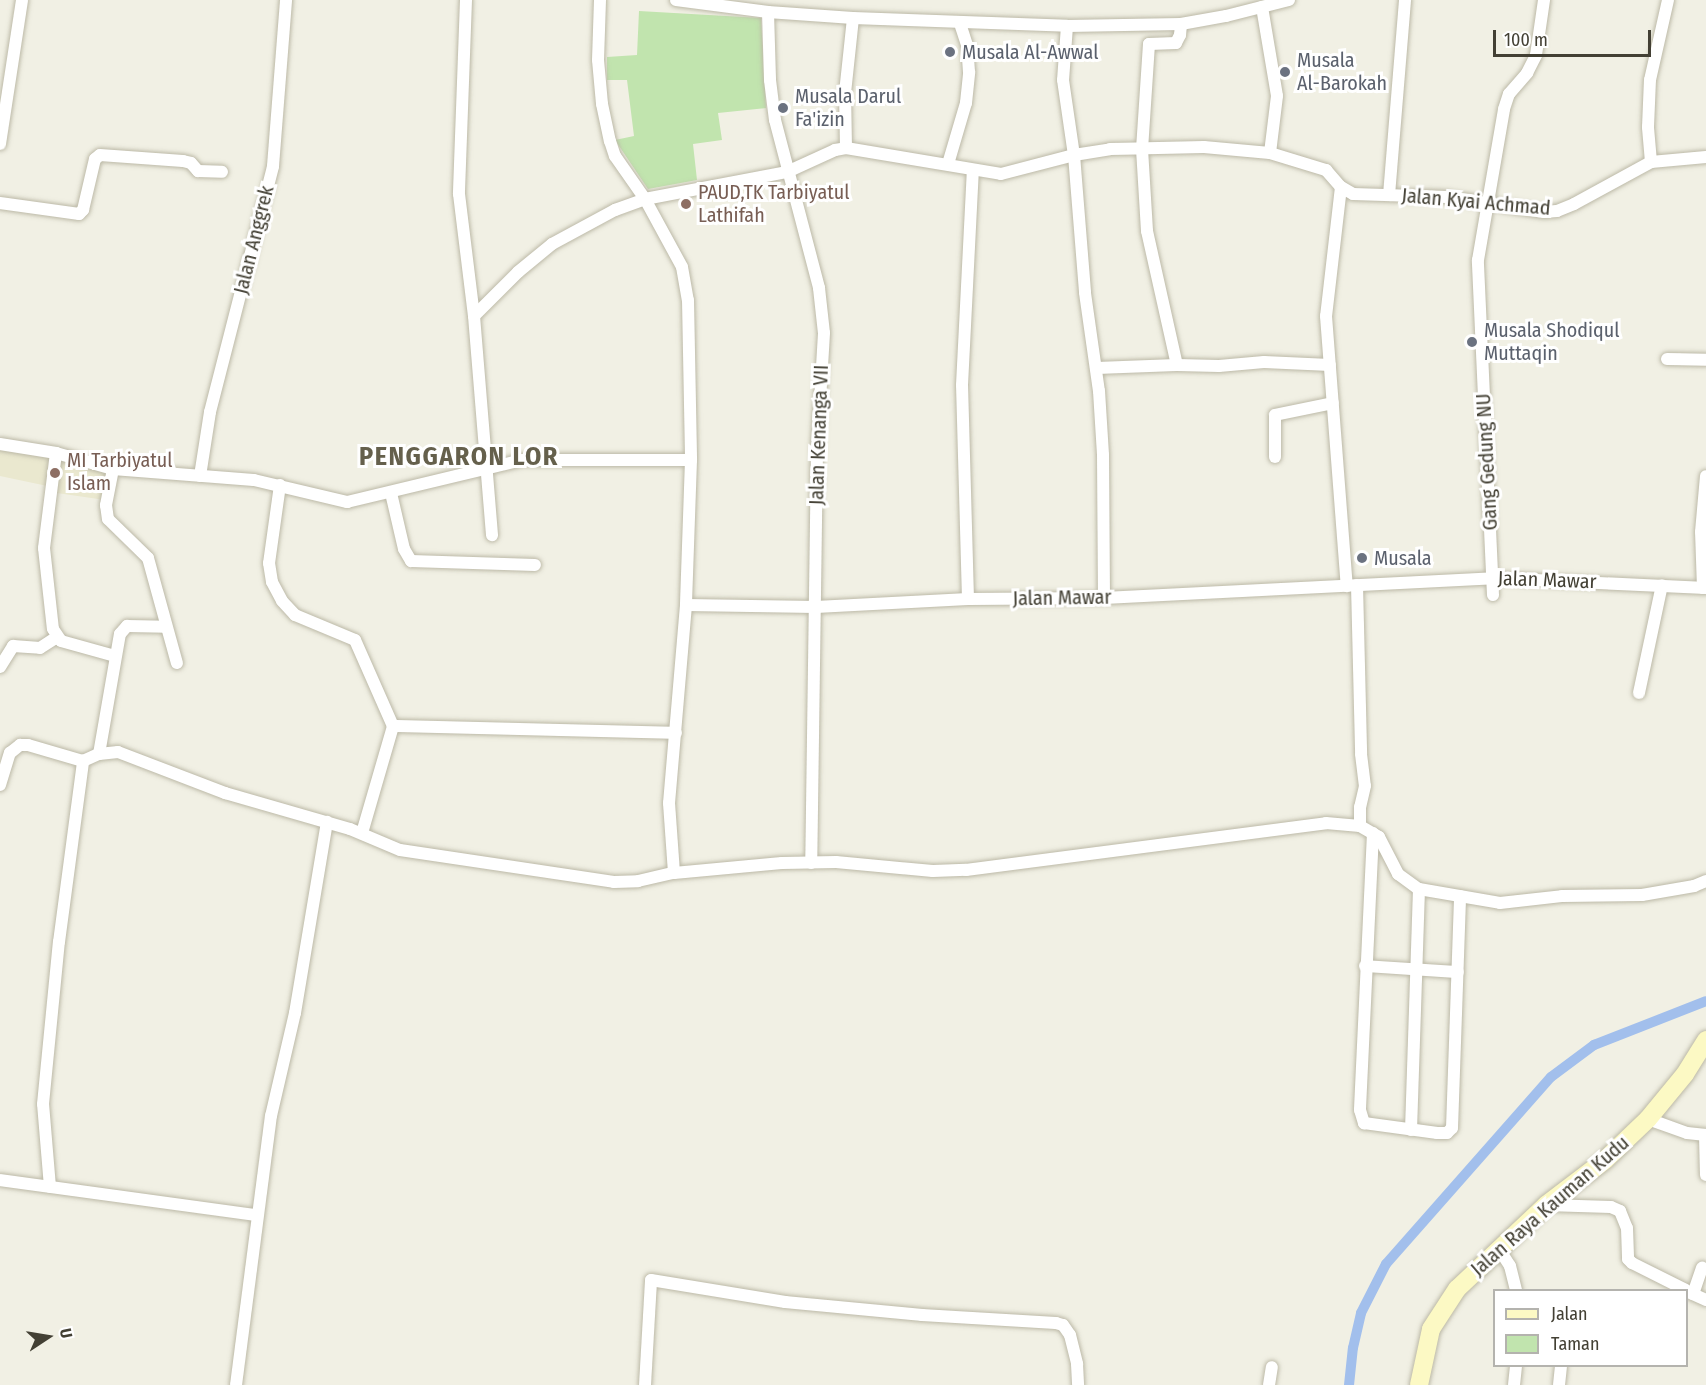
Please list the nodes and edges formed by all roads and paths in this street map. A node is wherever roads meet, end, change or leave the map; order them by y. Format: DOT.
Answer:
graph roads {
  1 [pos="22,0"];
  2 [pos="286,0"];
  3 [pos="466,0"];
  4 [pos="600,0"];
  5 [pos="676,0"];
  6 [pos="1289,0"];
  7 [pos="1405,0"];
  8 [pos="1544,0"];
  9 [pos="1668,0"];
  10 [pos="1262,7"];
  11 [pos="768,12"];
  12 [pos="853,18"];
  13 [pos="960,23"];
  14 [pos="1181,24"];
  15 [pos="1066,26"];
  16 [pos="0,144"];
  17 [pos="846,148"];
  18 [pos="1142,149"];
  19 [pos="1270,153"];
  20 [pos="1074,155"];
  21 [pos="1706,157"];
  22 [pos="1651,162"];
  23 [pos="948,164"];
  24 [pos="973,171"];
  25 [pos="222,172"];
  26 [pos="787,172"];
  27 [pos="1341,186"];
  28 [pos="1389,195"];
  29 [pos="645,199"];
  30 [pos="0,203"];
  31 [pos="1487,204"];
  32 [pos="474,316"];
  33 [pos="1667,359"];
  34 [pos="1706,360"];
  35 [pos="1177,365"];
  36 [pos="1330,365"];
  37 [pos="1096,369"];
  38 [pos="1333,403"];
  39 [pos="0,444"];
  40 [pos="56,453"];
  41 [pos="1275,457"];
  42 [pos="691,460"];
  43 [pos="487,468"];
  44 [pos="113,469"];
  45 [pos="200,476"];
  46 [pos="1706,477"];
  47 [pos="280,485"];
  48 [pos="391,493"];
  49 [pos="492,535"];
  50 [pos="536,565"];
  51 [pos="1493,578"];
  52 [pos="1662,585"];
  53 [pos="1352,586"];
  54 [pos="1704,588"];
  55 [pos="1493,595"];
  56 [pos="1104,598"];
  57 [pos="968,599"];
  58 [pos="686,604"];
  59 [pos="816,608"];
  60 [pos="166,627"];
  61 [pos="57,637"];
  62 [pos="115,656"];
  63 [pos="177,663"];
  64 [pos="0,667"];
  65 [pos="1639,693"];
  66 [pos="393,726"];
  67 [pos="676,734"];
  68 [pos="5,751"];
  69 [pos="99,754"];
  70 [pos="83,761"];
  71 [pos="0,785"];
  72 [pos="327,822"];
  73 [pos="1360,826"];
  74 [pos="362,833"];
  75 [pos="1373,833"];
  76 [pos="811,863"];
  77 [pos="674,873"];
  78 [pos="1706,881"];
  79 [pos="1419,889"];
  80 [pos="1460,896"];
  81 [pos="1365,966"];
  82 [pos="1416,971"];
  83 [pos="1458,972"];
  84 [pos="1706,1040"];
  85 [pos="1648,1119"];
  86 [pos="1411,1130"];
  87 [pos="1705,1135"];
  88 [pos="1706,1175"];
  89 [pos="0,1180"];
  90 [pos="50,1187"];
  91 [pos="1546,1205"];
  92 [pos="256,1215"];
  93 [pos="1499,1249"];
  94 [pos="1702,1268"];
  95 [pos="1516,1289"];
  96 [pos="1682,1289"];
  97 [pos="1688,1292"];
  98 [pos="1706,1300"];
  99 [pos="1272,1367"];
  100 [pos="1516,1367"];
  101 [pos="1561,1367"];
  102 [pos="236,1385"];
  103 [pos="645,1385"];
  104 [pos="1078,1385"];
  105 [pos="1269,1385"];
  106 [pos="1419,1385"];
  107 [pos="1514,1385"];
  108 [pos="1559,1385"];
  1 -- 16 [label="street"];
  2 -- 45 [label="street, Jalan Anggrek"];
  3 -- 32 [label="street"];
  4 -- 29 [label="street"];
  5 -- 11 [label="street"];
  6 -- 10 [label="street"];
  7 -- 28 [label="street"];
  8 -- 31 [label="street, Gang Gedung NU"];
  9 -- 22 [label="street"];
  10 -- 14 [label="street"];
  10 -- 19 [label="street"];
  11 -- 12 [label="street"];
  11 -- 26 [label="street, Jalan Kenanga VII"];
  12 -- 13 [label="street"];
  12 -- 17 [label="street"];
  13 -- 15 [label="street"];
  13 -- 23 [label="street"];
  14 -- 15 [label="street"];
  14 -- 18 [label="street"];
  15 -- 20 [label="street"];
  17 -- 23 [label="street, Jalan Kyai Achmad"];
  17 -- 26 [label="street, Jalan Kyai Achmad"];
  18 -- 19 [label="street, Jalan Kyai Achmad"];
  18 -- 20 [label="street, Jalan Kyai Achmad"];
  18 -- 35 [label="street"];
  19 -- 27 [label="street, Jalan Kyai Achmad"];
  20 -- 24 [label="street, Jalan Kyai Achmad"];
  20 -- 37 [label="street"];
  21 -- 22 [label="street, Jalan Kyai Achmad"];
  22 -- 31 [label="street, Jalan Kyai Achmad"];
  23 -- 24 [label="street, Jalan Kyai Achmad"];
  24 -- 57 [label="street"];
  25 -- 30 [label="street"];
  26 -- 29 [label="street, Jalan Kyai Achmad"];
  26 -- 59 [label="street, Jalan Kenanga VII"];
  27 -- 28 [label="street, Jalan Kyai Achmad"];
  27 -- 36 [label="street"];
  28 -- 31 [label="street, Jalan Kyai Achmad"];
  29 -- 32 [label="street, Jalan Kyai Achmad"];
  29 -- 42 [label="street"];
  31 -- 51 [label="street, Gang Gedung NU"];
  32 -- 43 [label="street"];
  33 -- 34 [label="street"];
  35 -- 36 [label="street"];
  35 -- 37 [label="street"];
  36 -- 38 [label="street"];
  37 -- 56 [label="street"];
  38 -- 41 [label="street"];
  38 -- 53 [label="street"];
  39 -- 40 [label="street"];
  40 -- 44 [label="street"];
  40 -- 61 [label="street"];
  42 -- 43 [label="street"];
  42 -- 58 [label="street"];
  43 -- 48 [label="street"];
  43 -- 49 [label="street"];
  44 -- 45 [label="street"];
  44 -- 60 [label="street"];
  45 -- 47 [label="street"];
  46 -- 54 [label="street"];
  47 -- 48 [label="street"];
  47 -- 66 [label="street"];
  48 -- 50 [label="street"];
  51 -- 52 [label="street, Jalan Mawar"];
  51 -- 53 [label="street, Jalan Mawar"];
  51 -- 55 [label="street, Gang Gedung NU"];
  52 -- 54 [label="street, Jalan Mawar"];
  52 -- 65 [label="street"];
  53 -- 56 [label="street, Jalan Mawar"];
  53 -- 73 [label="street"];
  56 -- 57 [label="street, Jalan Mawar"];
  57 -- 59 [label="street, Jalan Mawar"];
  58 -- 59 [label="street, Jalan Mawar"];
  58 -- 67 [label="street"];
  59 -- 76 [label="street, Jalan Kenanga VII"];
  60 -- 62 [label="street"];
  60 -- 63 [label="street"];
  61 -- 62 [label="street"];
  61 -- 64 [label="street"];
  62 -- 69 [label="street"];
  66 -- 67 [label="street"];
  66 -- 74 [label="street"];
  67 -- 77 [label="street"];
  68 -- 70 [label="street"];
  68 -- 71 [label="street"];
  69 -- 70 [label="street"];
  69 -- 72 [label="street"];
  70 -- 90 [label="street"];
  72 -- 74 [label="street"];
  72 -- 92 [label="street"];
  73 -- 75 [label="street"];
  73 -- 76 [label="street"];
  74 -- 77 [label="street"];
  75 -- 79 [label="street"];
  75 -- 81 [label="street"];
  76 -- 77 [label="street"];
  78 -- 80 [label="street"];
  79 -- 80 [label="street"];
  79 -- 82 [label="street"];
  80 -- 83 [label="street"];
  81 -- 82 [label="street"];
  81 -- 86 [label="street"];
  82 -- 83 [label="street"];
  82 -- 86 [label="street"];
  83 -- 86 [label="street"];
  84 -- 85 [label="street, Jalan Raya Kauman Kudu"];
  85 -- 87 [label="street"];
  85 -- 91 [label="street, Jalan Raya Kauman Kudu"];
  87 -- 88 [label="street"];
  89 -- 90 [label="street"];
  90 -- 92 [label="street"];
  91 -- 93 [label="street, Jalan Raya Kauman Kudu"];
  91 -- 96 [label="street"];
  92 -- 102 [label="street"];
  93 -- 95 [label="street"];
  93 -- 106 [label="street, Jalan Raya Kauman Kudu"];
  94 -- 97 [label="street"];
  97 -- 98 [label="street"];
  99 -- 105 [label="street"];
  100 -- 107 [label="street"];
  101 -- 108 [label="street"];
  103 -- 104 [label="street"];
}
